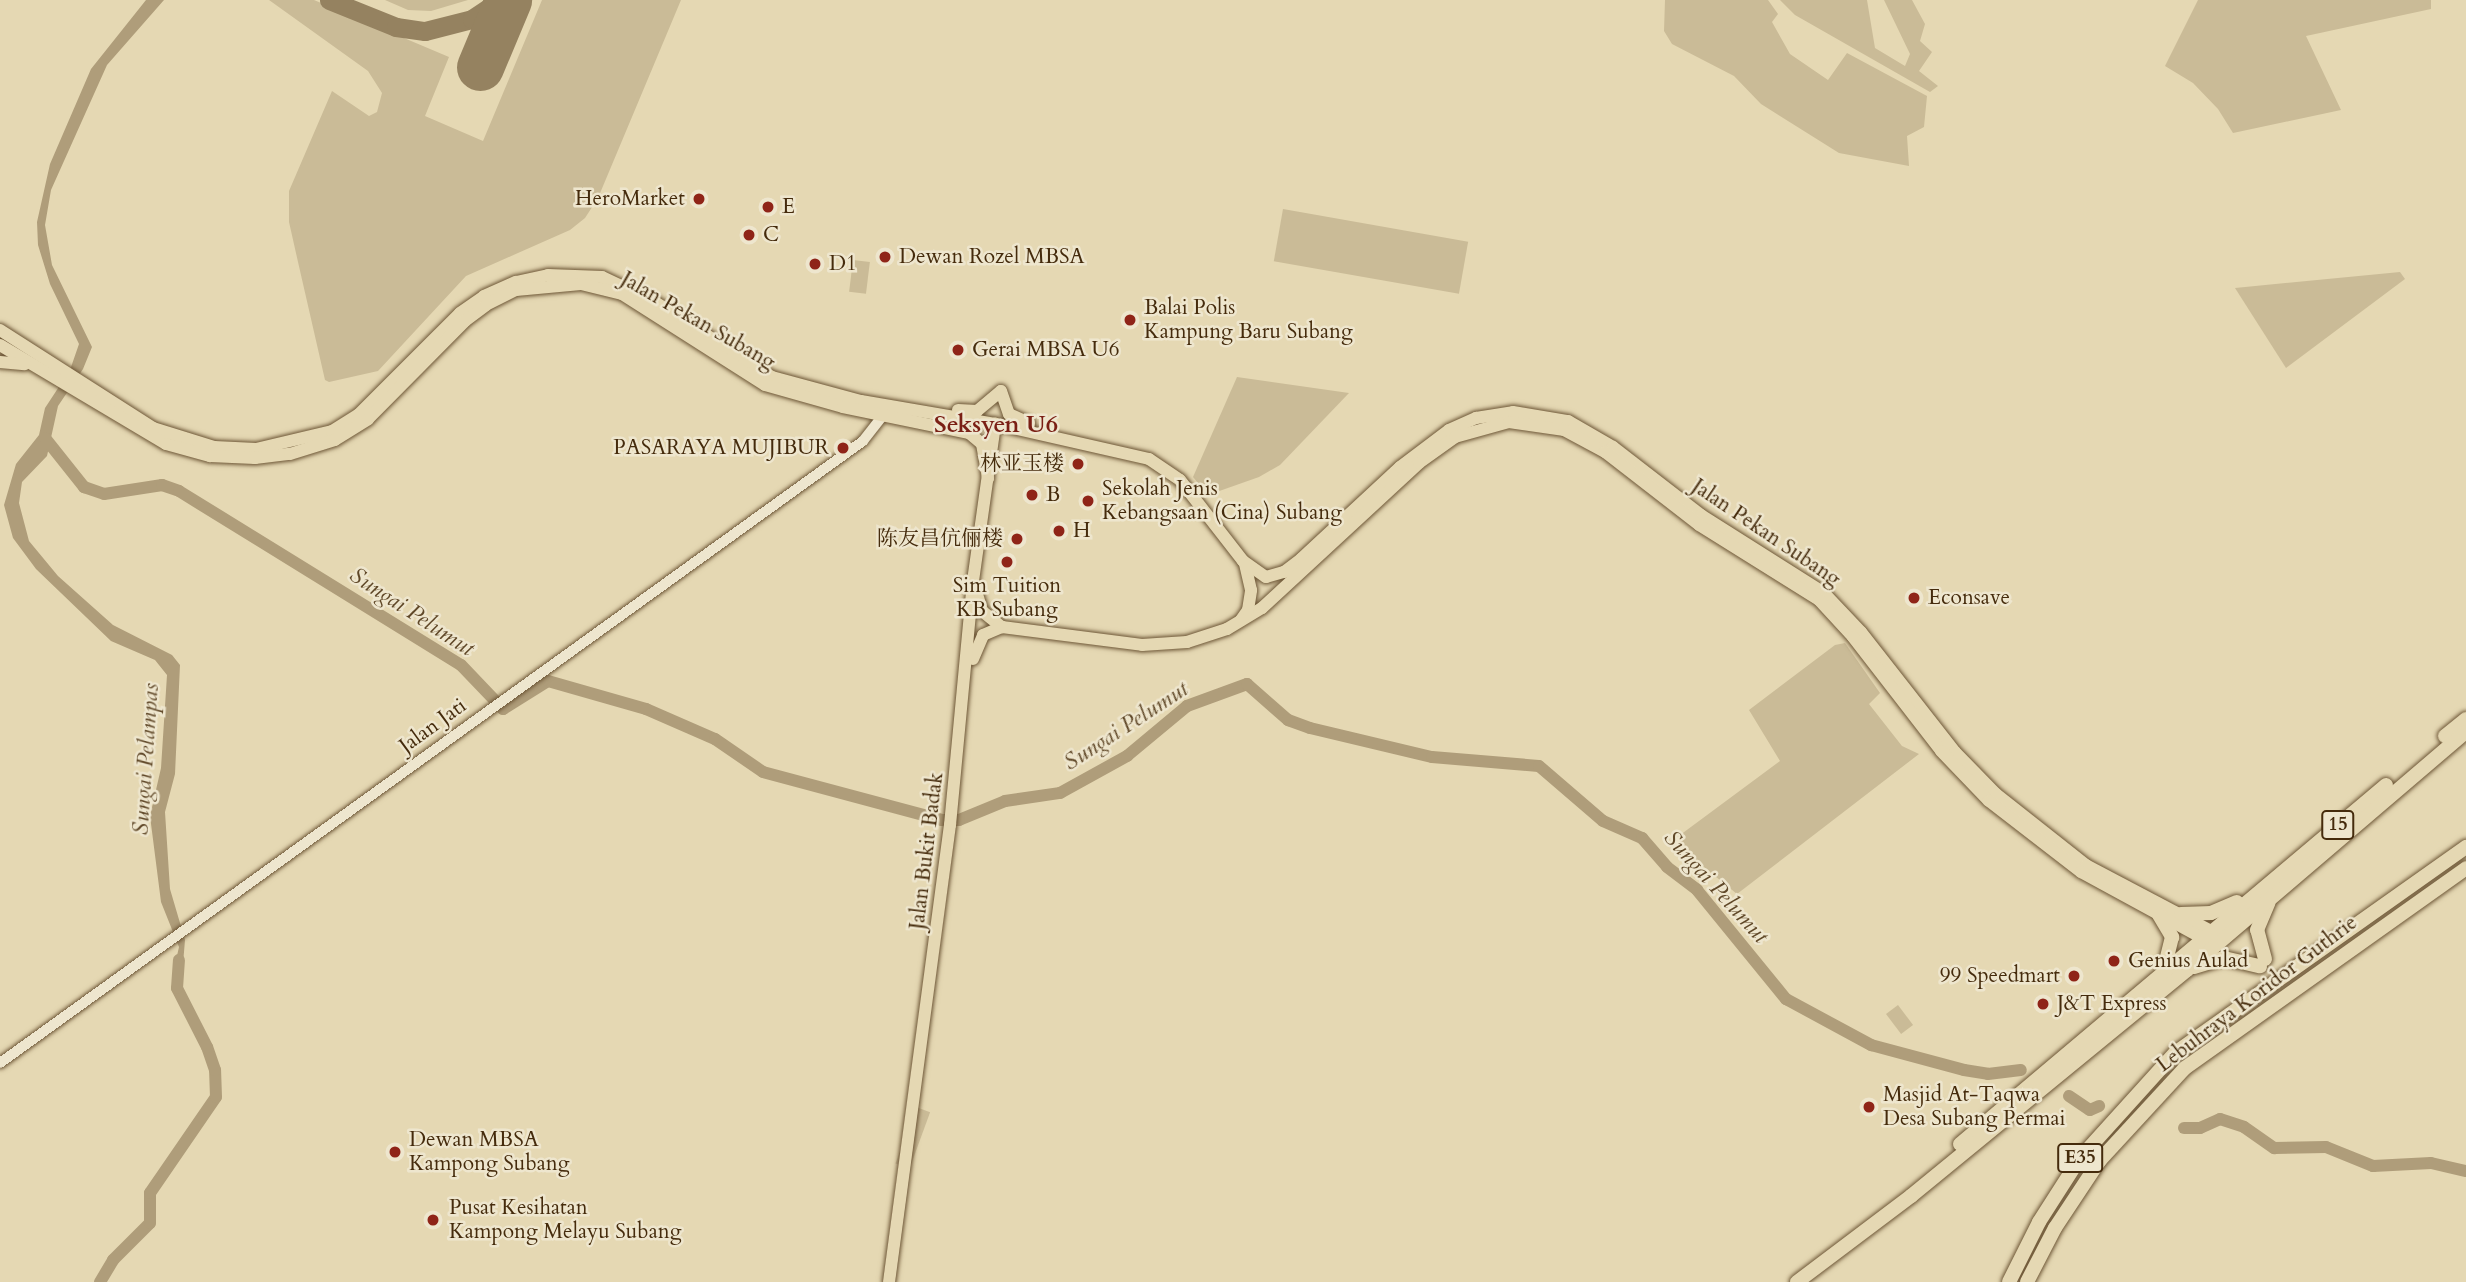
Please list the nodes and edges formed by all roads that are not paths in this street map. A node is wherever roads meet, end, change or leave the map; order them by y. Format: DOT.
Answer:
graph roads {
  1 [pos="1,338"];
  2 [pos="0,362"];
  3 [pos="50,372"];
  4 [pos="84,391"];
  5 [pos="868,412"];
  6 [pos="923,413"];
  7 [pos="883,415"];
  8 [pos="995,424"];
  9 [pos="1019,429"];
  10 [pos="870,434"];
  11 [pos="1057,436"];
  12 [pos="992,448"];
  13 [pos="988,478"];
  14 [pos="1243,561"];
  15 [pos="973,581"];
  16 [pos="1239,622"];
  17 [pos="1002,627"];
  18 [pos="2466,719"];
  19 [pos="962,721"];
  20 [pos="2466,732"];
  21 [pos="2466,846"];
  22 [pos="2466,868"];
  23 [pos="2271,898"];
  24 [pos="2249,899"];
  25 [pos="2181,914"];
  26 [pos="2159,915"];
  27 [pos="2213,938"];
  28 [pos="2187,970"];
  29 [pos="2164,972"];
  30 [pos="0,1063"];
  31 [pos="1901,1199"];
  32 [pos="889,1282"];
  33 [pos="1797,1282"];
  34 [pos="2009,1282"];
  35 [pos="2027,1282"];
  1 -- 3 [label="main road"];
  2 -- 3 [label="main road"];
  3 -- 4 [label="main road, Jalan Pekan Subang"];
  4 -- 5 [label="main road, Jalan Pekan Subang"];
  4 -- 6 [label="main road, Jalan Pekan Subang"];
  5 -- 7 [label="main road, Jalan Pekan Subang"];
  5 -- 10 [label="street"];
  6 -- 8 [label="main road, Jalan Pekan Subang"];
  6 -- 11 [label="main road"];
  7 -- 10 [label="street, Jalan Jati"];
  7 -- 13 [label="main road, Jalan Pekan Subang"];
  8 -- 9 [label="main road, Jalan Pekan Subang"];
  8 -- 12 [label="main road, Jalan Bukit Badak"];
  9 -- 11 [label="main road, Jalan Pekan Subang"];
  9 -- 12 [label="main road"];
  10 -- 30 [label="street, Jalan Jati"];
  11 -- 14 [label="main road, Jalan Pekan Subang"];
  12 -- 13 [label="main road, Jalan Bukit Badak"];
  13 -- 15 [label="main road, Jalan Bukit Badak"];
  14 -- 16 [label="main road, Jalan Pekan Subang"];
  14 -- 25 [label="main road, Jalan Pekan Subang"];
  15 -- 17 [label="main road"];
  15 -- 19 [label="main road, Jalan Bukit Badak"];
  16 -- 17 [label="main road, Jalan Pekan Subang"];
  16 -- 26 [label="main road, Jalan Pekan Subang"];
  17 -- 19 [label="main road"];
  18 -- 24 [label="highway, 15"];
  19 -- 32 [label="main road, Jalan Bukit Badak"];
  20 -- 23 [label="highway, 15"];
  21 -- 34 [label="highway, Lebuhraya Koridor Guthrie / E35"];
  22 -- 35 [label="highway, Lebuhraya Koridor Guthrie / E35"];
  23 -- 27 [label="highway, 15"];
  23 -- 28 [label="highway"];
  24 -- 25 [label="highway"];
  24 -- 27 [label="highway, 15"];
  25 -- 27 [label="main road, Jalan Pekan Subang"];
  26 -- 27 [label="main road, Jalan Pekan Subang"];
  26 -- 29 [label="highway"];
  27 -- 28 [label="highway, 15"];
  27 -- 29 [label="highway, 15"];
  28 -- 31 [label="highway, 15"];
  29 -- 31 [label="highway, 15"];
  31 -- 33 [label="highway, 15"];
}
